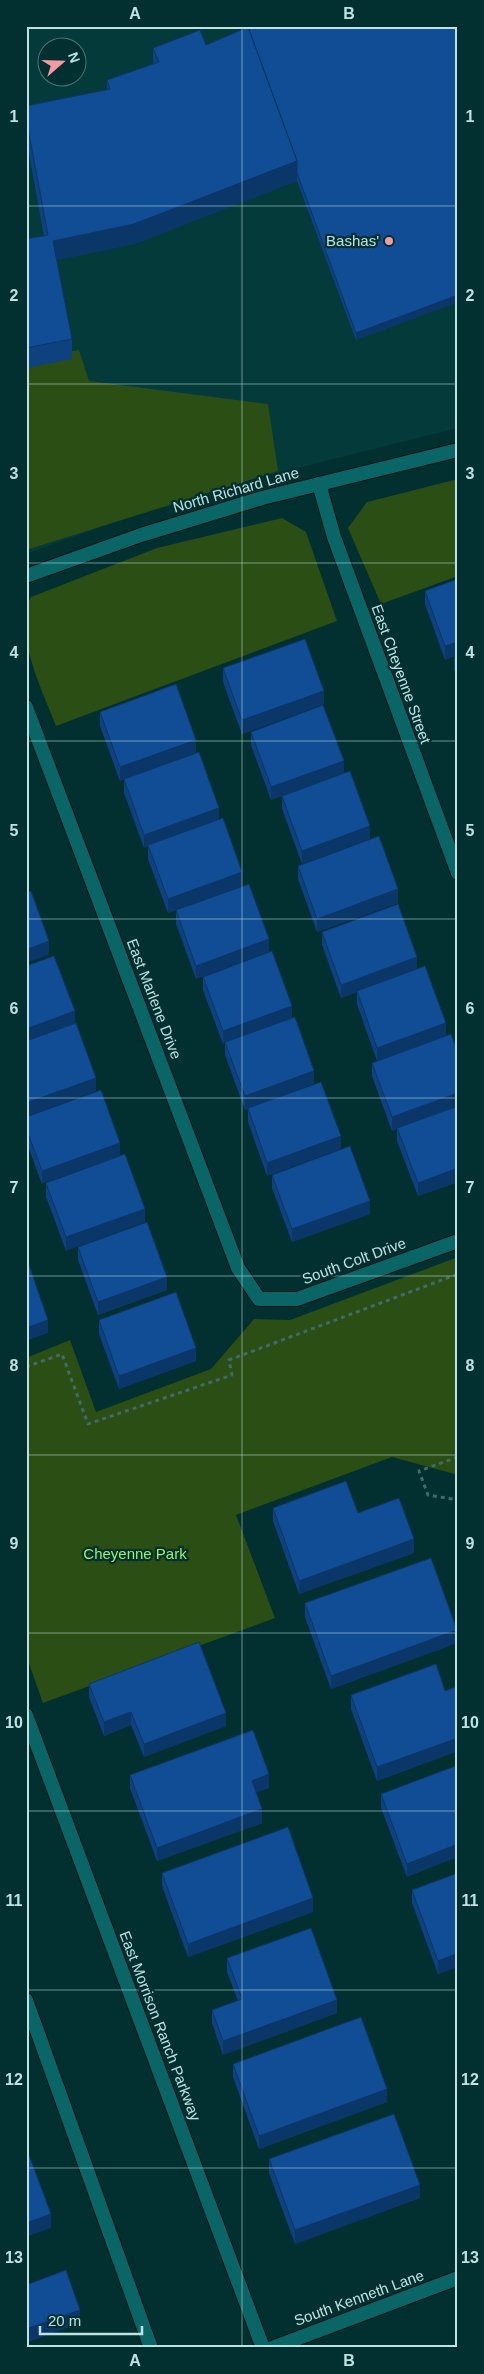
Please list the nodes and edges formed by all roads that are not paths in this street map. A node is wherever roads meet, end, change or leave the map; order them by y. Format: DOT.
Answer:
graph roads {
  1 [pos="458,450"];
  2 [pos="319,484"];
  3 [pos="26,576"];
  4 [pos="26,707"];
  5 [pos="458,873"];
  6 [pos="458,1241"];
  7 [pos="259,1299"];
  8 [pos="26,1715"];
  9 [pos="26,2000"];
  10 [pos="458,2278"];
  11 [pos="151,2348"];
  12 [pos="263,2348"];
  13 [pos="272,2348"];
  1 -- 2 [label="street, North Richard Lane"];
  2 -- 3 [label="street, North Richard Lane"];
  2 -- 5 [label="street, East Cheyenne Street"];
  4 -- 7 [label="street, East Marlene Drive"];
  6 -- 7 [label="street, South Colt Drive"];
  8 -- 12 [label="street, East Morrison Ranch Parkway"];
  9 -- 11 [label="street"];
  10 -- 13 [label="street, South Kenneth Lane"];
}
